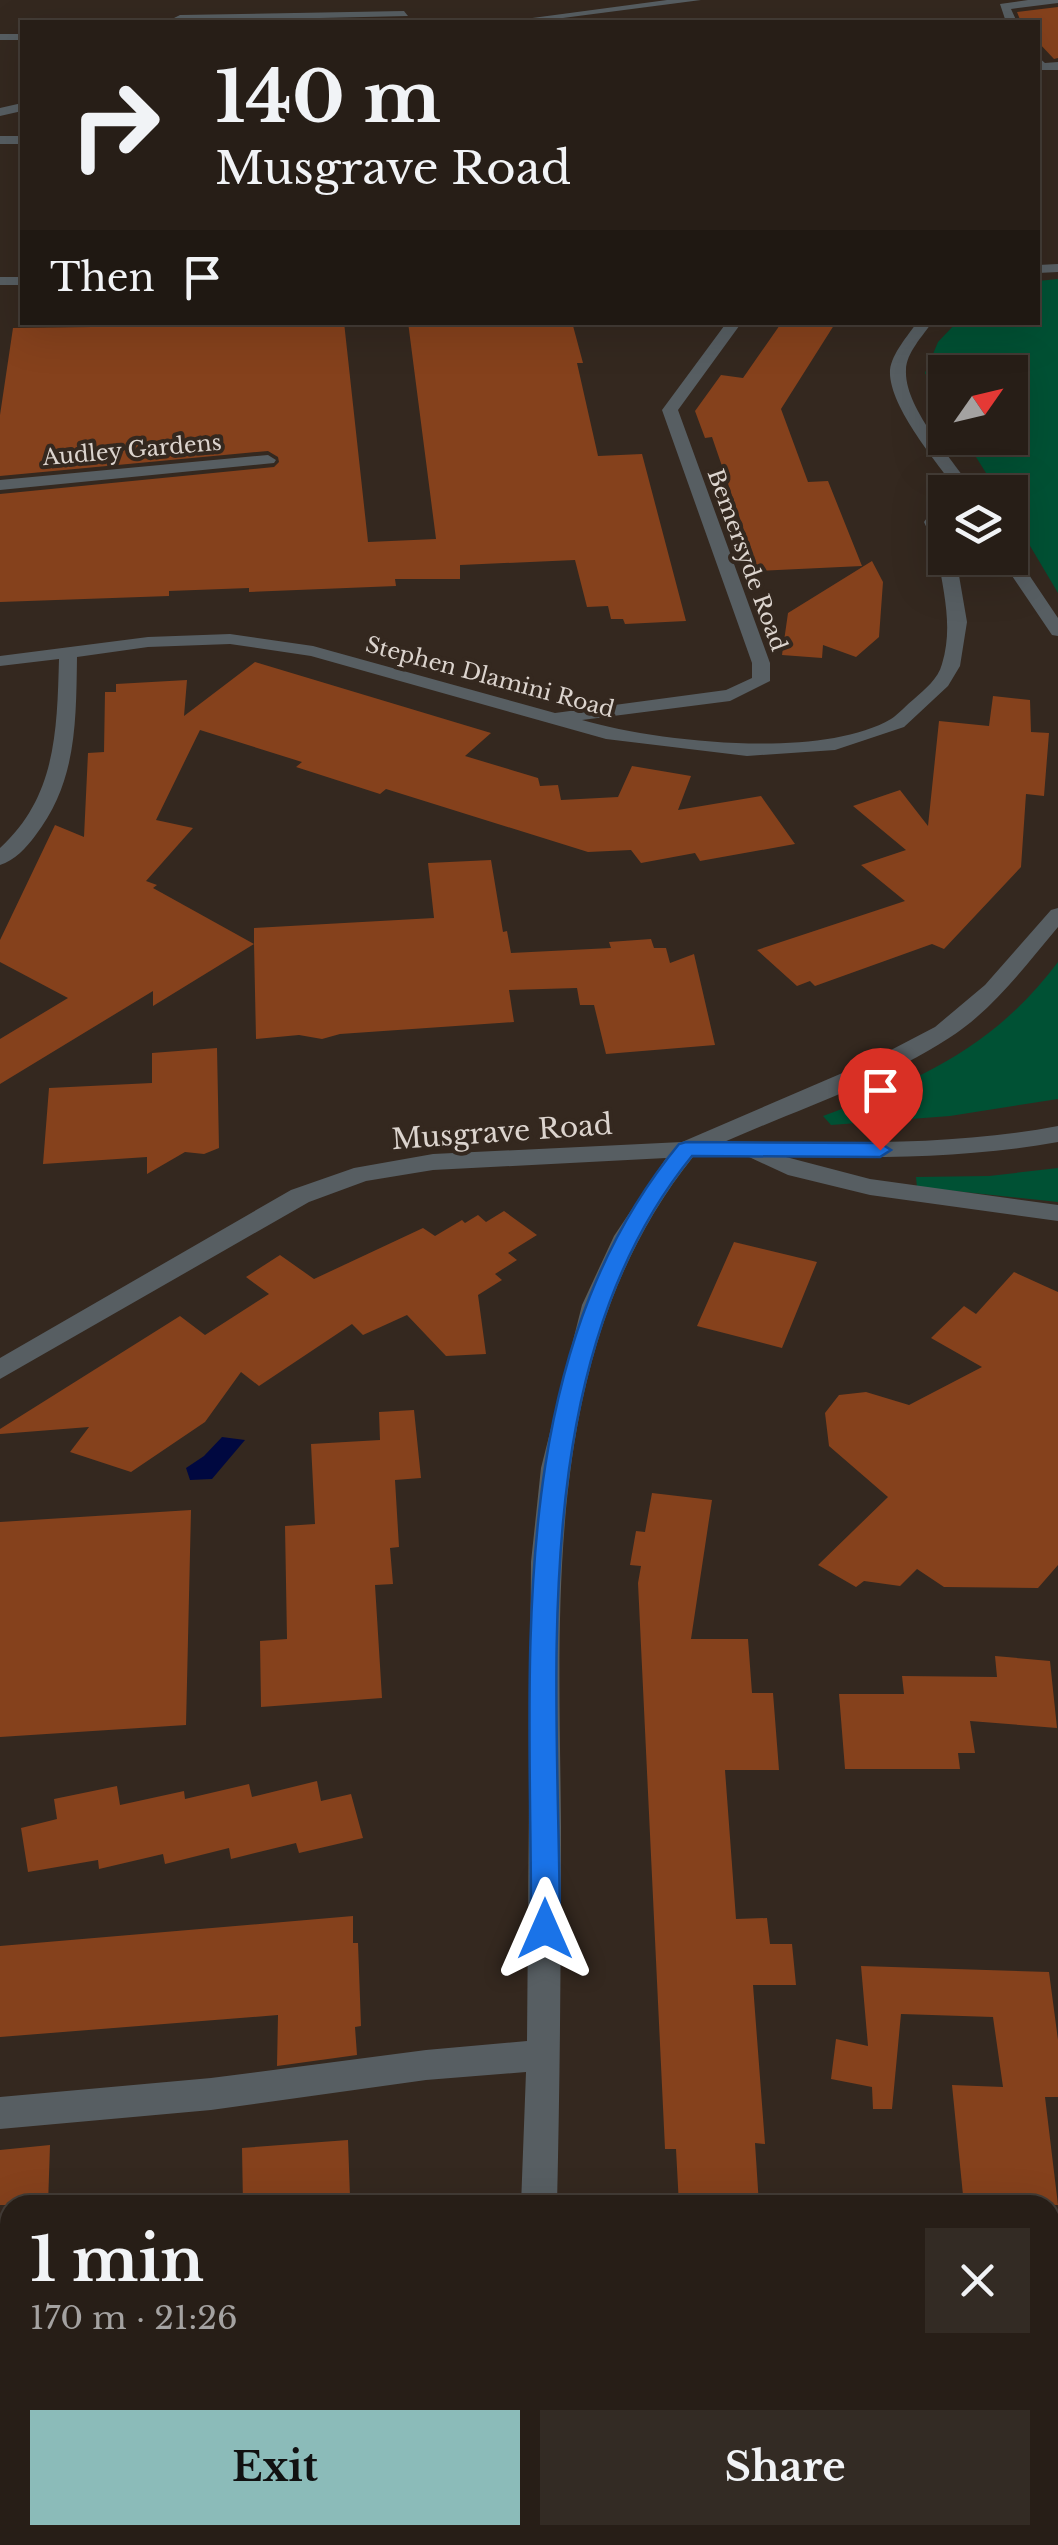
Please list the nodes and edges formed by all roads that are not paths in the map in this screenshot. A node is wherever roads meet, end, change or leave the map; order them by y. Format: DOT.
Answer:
graph roads {
  1 [pos="394,0"];
  2 [pos="695,0"];
  3 [pos="1058,0"];
  4 [pos="404,14"];
  5 [pos="180,18"];
  6 [pos="413,20"];
  7 [pos="525,20"];
  8 [pos="1010,20"];
  9 [pos="733,325"];
  10 [pos="923,325"];
  11 [pos="268,460"];
  12 [pos="953,475"];
  13 [pos="0,485"];
  14 [pos="949,575"];
  15 [pos="1020,575"];
  16 [pos="1058,631"];
  17 [pos="68,651"];
  18 [pos="0,661"];
  19 [pos="550,719"];
  20 [pos="0,859"];
  21 [pos="1058,914"];
  22 [pos="1058,1134"];
  23 [pos="686,1149"];
  24 [pos="750,1152"];
  25 [pos="1058,1213"];
  26 [pos="0,1370"];
  27 [pos="544,2054"];
  28 [pos="0,2114"];
  29 [pos="539,2195"];
  1 -- 4 [label="street"];
  2 -- 7 [label="street"];
  3 -- 8 [label="street"];
  4 -- 5 [label="street"];
  4 -- 6 [label="street"];
  9 -- 19 [label="street, Bemersyde Road"];
  10 -- 12 [label="street"];
  11 -- 13 [label="street, Audley Gardens"];
  14 -- 19 [label="street, Stephen Dlamini Road"];
  15 -- 16 [label="street"];
  17 -- 18 [label="street, Stephen Dlamini Road"];
  17 -- 19 [label="street, Stephen Dlamini Road"];
  17 -- 20 [label="street"];
  21 -- 23 [label="street"];
  22 -- 24 [label="street, Musgrave Road"];
  23 -- 24 [label="street, Musgrave Road"];
  23 -- 26 [label="street, Musgrave Road"];
  23 -- 27 [label="street"];
  24 -- 25 [label="street"];
  27 -- 28 [label="street"];
  27 -- 29 [label="street"];
}
